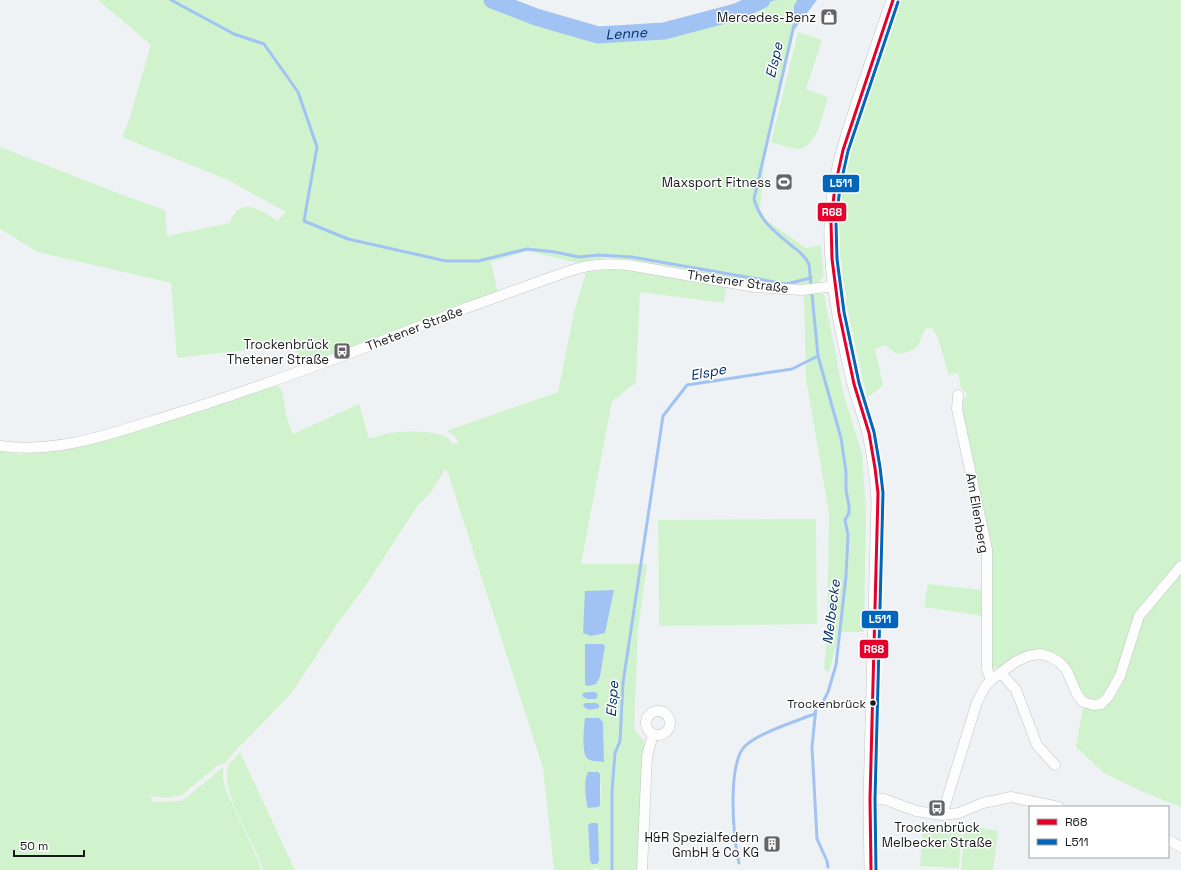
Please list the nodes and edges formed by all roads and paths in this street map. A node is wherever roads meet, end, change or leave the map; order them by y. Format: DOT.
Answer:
graph roads {
  1 [pos="893,0"];
  2 [pos="829,287"];
  3 [pos="958,395"];
  4 [pos="0,446"];
  5 [pos="1181,566"];
  6 [pos="1001,673"];
  7 [pos="991,680"];
  8 [pos="653,734"];
  9 [pos="1056,765"];
  10 [pos="870,799"];
  11 [pos="1055,806"];
  12 [pos="942,815"];
  13 [pos="1169,841"];
  14 [pos="1181,847"];
  15 [pos="642,870"];
  16 [pos="871,870"];
  1 -- 2 [label="main road"];
  2 -- 4 [label="street, Thetener Straße"];
  2 -- 10 [label="main road"];
  3 -- 7 [label="street, Am Ellenberg"];
  5 -- 6 [label="street"];
  6 -- 7 [label="street"];
  6 -- 9 [label="street"];
  7 -- 12 [label="street"];
  8 -- 15 [label="street"];
  10 -- 12 [label="street"];
  10 -- 16 [label="main road"];
  11 -- 12 [label="street"];
  13 -- 14 [label="street"];
}
